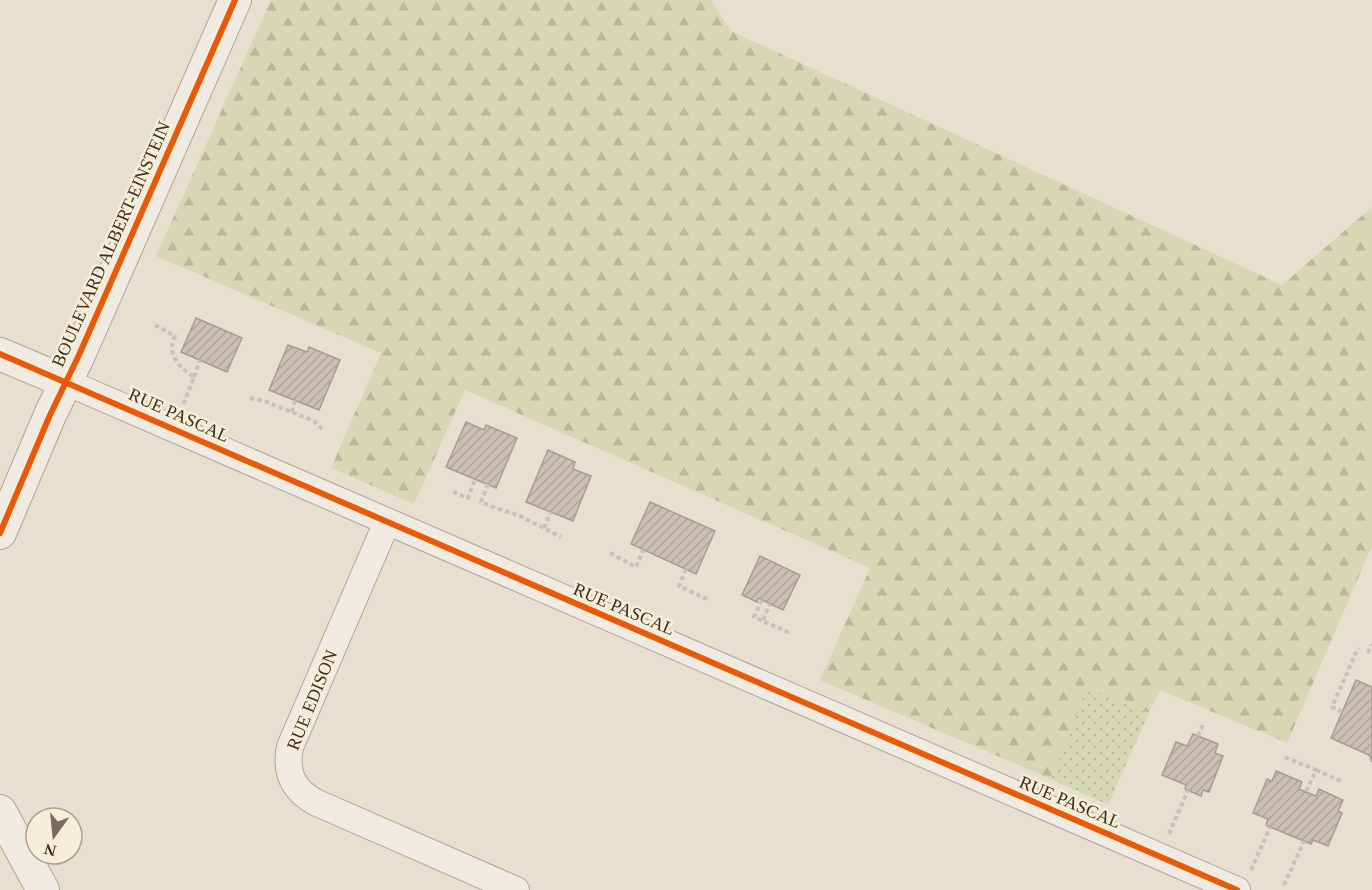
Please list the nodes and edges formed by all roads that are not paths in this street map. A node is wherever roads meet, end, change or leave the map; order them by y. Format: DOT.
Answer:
graph roads {
  1 [pos="235,0"];
  2 [pos="0,354"];
  3 [pos="66,382"];
  4 [pos="387,522"];
  5 [pos="0,533"];
  6 [pos="0,811"];
  7 [pos="1244,880"];
  8 [pos="43,890"];
  9 [pos="516,890"];
  1 -- 3 [label="street, BOULEVARD ALBERT-EINSTEIN"];
  2 -- 3 [label="street, RUE PASCAL"];
  3 -- 4 [label="street, RUE PASCAL"];
  3 -- 5 [label="street, BOULEVARD ALBERT-EINSTEIN"];
  4 -- 7 [label="street, RUE PASCAL"];
  4 -- 9 [label="street, RUE EDISON"];
  6 -- 8 [label="street"];
}
